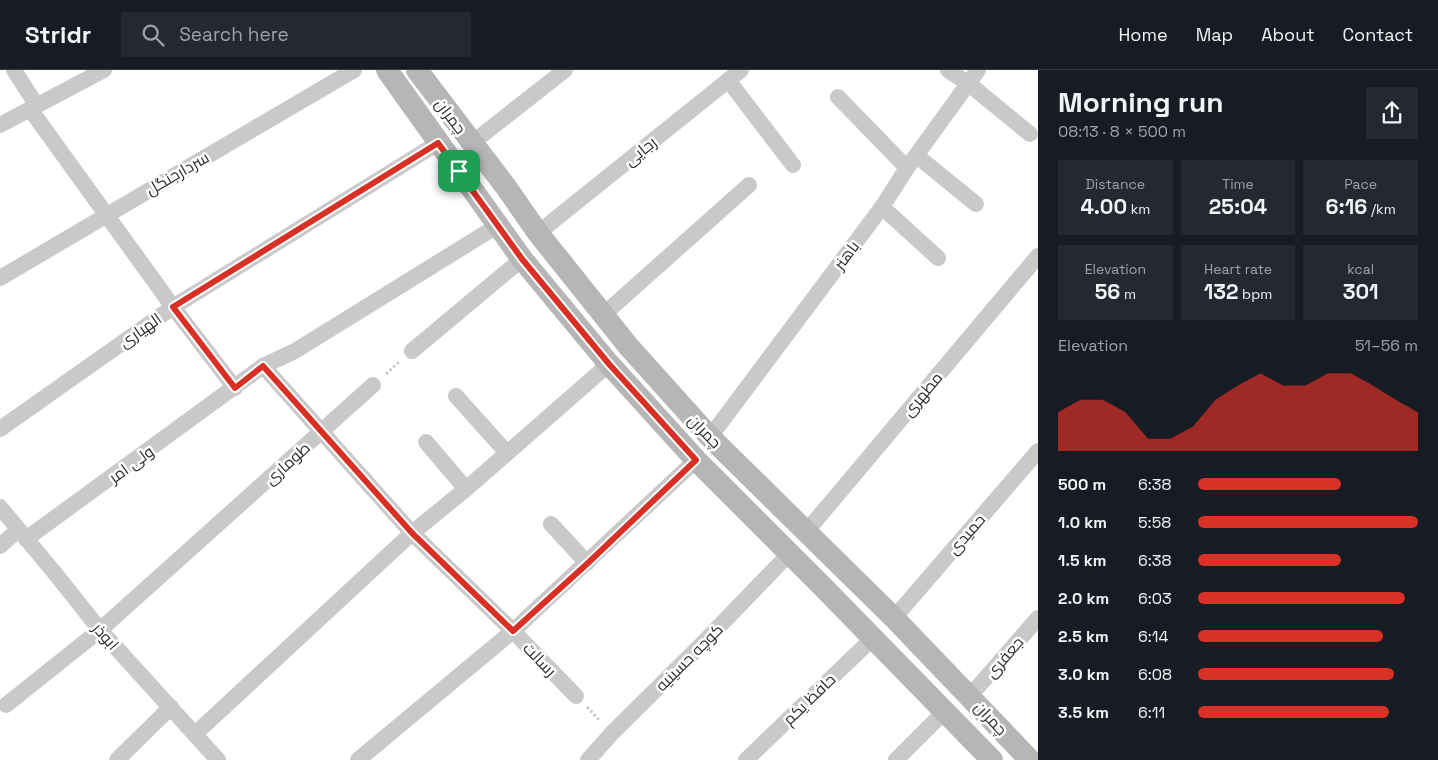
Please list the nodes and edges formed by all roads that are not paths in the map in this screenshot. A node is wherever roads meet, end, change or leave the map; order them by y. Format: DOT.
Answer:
graph roads {
  1 [pos="14,70"];
  2 [pos="104,70"];
  3 [pos="354,70"];
  4 [pos="387,70"];
  5 [pos="416,70"];
  6 [pos="565,70"];
  7 [pos="948,70"];
  8 [pos="978,70"];
  9 [pos="735,75"];
  10 [pos="969,84"];
  11 [pos="838,96"];
  12 [pos="34,108"];
  13 [pos="0,125"];
  14 [pos="1030,134"];
  15 [pos="438,143"];
  16 [pos="472,143"];
  17 [pos="912,162"];
  18 [pos="793,165"];
  19 [pos="749,185"];
  20 [pos="976,204"];
  21 [pos="882,208"];
  22 [pos="106,214"];
  23 [pos="497,226"];
  24 [pos="538,233"];
  25 [pos="1038,256"];
  26 [pos="938,258"];
  27 [pos="522,259"];
  28 [pos="0,278"];
  29 [pos="173,307"];
  30 [pos="603,315"];
  31 [pos="412,351"];
  32 [pos="609,364"];
  33 [pos="263,366"];
  34 [pos="373,385"];
  35 [pos="235,388"];
  36 [pos="456,396"];
  37 [pos="0,429"];
  38 [pos="321,432"];
  39 [pos="710,437"];
  40 [pos="426,442"];
  41 [pos="1038,451"];
  42 [pos="507,453"];
  43 [pos="696,460"];
  44 [pos="466,489"];
  45 [pos="0,507"];
  46 [pos="551,524"];
  47 [pos="806,532"];
  48 [pos="412,533"];
  49 [pos="22,535"];
  50 [pos="0,546"];
  51 [pos="790,554"];
  52 [pos="588,563"];
  53 [pos="894,618"];
  54 [pos="1038,618"];
  55 [pos="100,630"];
  56 [pos="513,631"];
  57 [pos="873,638"];
  58 [pos="576,696"];
  59 [pos="970,696"];
  60 [pos="6,705"];
  61 [pos="171,707"];
  62 [pos="945,711"];
  63 [pos="195,734"];
  64 [pos="117,760"];
  65 [pos="218,760"];
  66 [pos="358,760"];
  67 [pos="588,760"];
  68 [pos="746,760"];
  69 [pos="896,760"];
  70 [pos="992,760"];
  71 [pos="1030,760"];
  1 -- 12 [label="street"];
  2 -- 12 [label="street"];
  3 -- 22 [label="street, سردارجنگل"];
  4 -- 15 [label="main road, چمران"];
  5 -- 16 [label="main road, چمران"];
  6 -- 16 [label="street"];
  7 -- 10 [label="street"];
  8 -- 10 [label="street, باهنر"];
  9 -- 18 [label="street"];
  9 -- 24 [label="street, رجایی"];
  10 -- 14 [label="street"];
  10 -- 17 [label="street, باهنر"];
  11 -- 17 [label="street"];
  12 -- 13 [label="street"];
  12 -- 22 [label="street"];
  15 -- 23 [label="main road, چمران"];
  15 -- 29 [label="street, الهیاری"];
  16 -- 24 [label="main road, چمران"];
  17 -- 20 [label="street"];
  17 -- 21 [label="street, باهنر"];
  19 -- 30 [label="street"];
  21 -- 26 [label="street"];
  21 -- 39 [label="street, باهنر"];
  22 -- 28 [label="street, سردارجنگل"];
  22 -- 29 [label="street"];
  23 -- 27 [label="main road, چمران"];
  23 -- 33 [label="street, ولی امر"];
  24 -- 30 [label="main road, چمران"];
  25 -- 47 [label="street, مطهری"];
  27 -- 31 [label="street"];
  27 -- 32 [label="main road, چمران"];
  29 -- 35 [label="street"];
  29 -- 37 [label="street, الهیاری"];
  30 -- 39 [label="main road, چمران"];
  32 -- 42 [label="street"];
  32 -- 43 [label="main road, چمران"];
  33 -- 35 [label="street, ولی امر"];
  33 -- 38 [label="street, رسالت"];
  34 -- 38 [label="street, طوماری"];
  35 -- 49 [label="street, ولی امر"];
  36 -- 42 [label="street"];
  38 -- 48 [label="street, رسالت"];
  38 -- 55 [label="street, طوماری"];
  39 -- 47 [label="main road, چمران"];
  40 -- 44 [label="street"];
  41 -- 53 [label="street, حمیدی"];
  42 -- 44 [label="street"];
  43 -- 51 [label="main road, چمران"];
  43 -- 52 [label="street"];
  44 -- 48 [label="street"];
  45 -- 49 [label="street, ابوذر"];
  46 -- 52 [label="street"];
  47 -- 53 [label="main road, چمران"];
  48 -- 56 [label="street, رسالت"];
  48 -- 63 [label="street"];
  49 -- 50 [label="street, ولی امر"];
  49 -- 55 [label="street, ابوذر"];
  51 -- 57 [label="main road, چمران"];
  51 -- 67 [label="street, کوچه حسینیه"];
  52 -- 56 [label="street"];
  53 -- 59 [label="main road, چمران"];
  54 -- 59 [label="street, جعفری"];
  55 -- 60 [label="street, طوماری"];
  55 -- 61 [label="street, ابوذر"];
  56 -- 58 [label="street, رسالت"];
  56 -- 66 [label="street"];
  57 -- 62 [label="main road, چمران"];
  57 -- 68 [label="street, حافظ یکم"];
  59 -- 71 [label="main road, چمران"];
  61 -- 63 [label="street, ابوذر"];
  61 -- 64 [label="street"];
  62 -- 69 [label="street"];
  62 -- 70 [label="main road, چمران"];
  63 -- 65 [label="street, ابوذر"];
}
